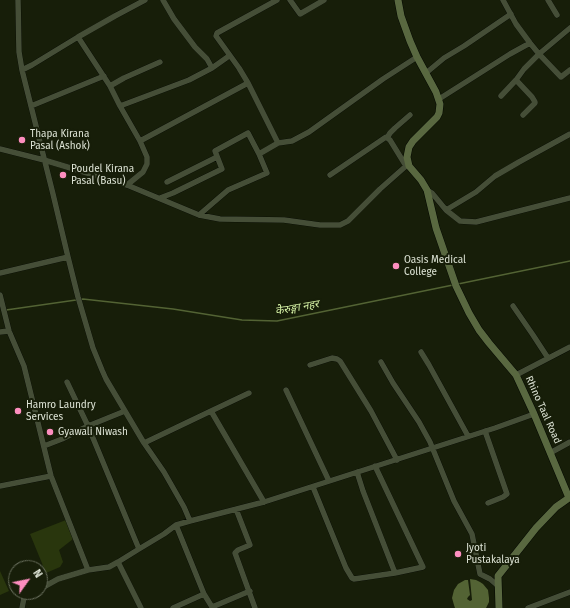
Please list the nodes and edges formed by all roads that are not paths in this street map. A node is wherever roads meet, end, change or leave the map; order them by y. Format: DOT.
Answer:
graph roads {
  1 [pos="18,0"];
  2 [pos="145,0"];
  3 [pos="163,0"];
  4 [pos="277,0"];
  5 [pos="290,0"];
  6 [pos="324,0"];
  7 [pos="398,0"];
  8 [pos="503,0"];
  9 [pos="548,0"];
  10 [pos="511,14"];
  11 [pos="557,15"];
  12 [pos="570,28"];
  13 [pos="78,37"];
  14 [pos="530,43"];
  15 [pos="539,54"];
  16 [pos="229,56"];
  17 [pos="417,57"];
  18 [pos="160,62"];
  19 [pos="212,68"];
  20 [pos="22,70"];
  21 [pos="570,70"];
  22 [pos="426,73"];
  23 [pos="104,76"];
  24 [pos="516,80"];
  25 [pos="248,83"];
  26 [pos="110,86"];
  27 [pos="501,96"];
  28 [pos="439,99"];
  29 [pos="31,106"];
  30 [pos="120,106"];
  31 [pos="410,115"];
  32 [pos="523,115"];
  33 [pos="570,134"];
  34 [pos="388,138"];
  35 [pos="140,141"];
  36 [pos="278,143"];
  37 [pos="0,149"];
  38 [pos="259,154"];
  39 [pos="217,157"];
  40 [pos="44,160"];
  41 [pos="408,166"];
  42 [pos="330,174"];
  43 [pos="167,182"];
  44 [pos="127,185"];
  45 [pos="427,190"];
  46 [pos="160,198"];
  47 [pos="570,198"];
  48 [pos="446,210"];
  49 [pos="199,215"];
  50 [pos="68,257"];
  51 [pos="0,273"];
  52 [pos="0,295"];
  53 [pos="512,306"];
  54 [pos="9,331"];
  55 [pos="0,332"];
  56 [pos="570,347"];
  57 [pos="421,352"];
  58 [pos="548,358"];
  59 [pos="381,362"];
  60 [pos="310,365"];
  61 [pos="516,375"];
  62 [pos="67,382"];
  63 [pos="286,390"];
  64 [pos="250,393"];
  65 [pos="125,411"];
  66 [pos="211,411"];
  67 [pos="534,414"];
  68 [pos="88,426"];
  69 [pos="485,431"];
  70 [pos="468,436"];
  71 [pos="570,442"];
  72 [pos="144,443"];
  73 [pos="44,446"];
  74 [pos="432,447"];
  75 [pos="550,453"];
  76 [pos="396,460"];
  77 [pos="375,466"];
  78 [pos="357,472"];
  79 [pos="51,476"];
  80 [pos="329,481"];
  81 [pos="0,486"];
  82 [pos="313,487"];
  83 [pos="568,489"];
  84 [pos="570,499"];
  85 [pos="264,502"];
  86 [pos="488,503"];
  87 [pos="236,509"];
  88 [pos="190,521"];
  89 [pos="176,525"];
  90 [pos="139,549"];
  91 [pos="118,562"];
  92 [pos="88,570"];
  93 [pos="396,573"];
  94 [pos="484,576"];
  95 [pos="498,576"];
  96 [pos="48,585"];
  97 [pos="499,589"];
  98 [pos="250,591"];
  99 [pos="570,592"];
  100 [pos="204,594"];
  101 [pos="500,607"];
  102 [pos="141,608"];
  103 [pos="173,608"];
  104 [pos="212,608"];
  105 [pos="255,608"];
  106 [pos="528,608"];
  1 -- 20 [label="street"];
  2 -- 13 [label="street"];
  3 -- 19 [label="street"];
  4 -- 16 [label="street"];
  5 -- 6 [label="street"];
  7 -- 17 [label="street"];
  8 -- 10 [label="street"];
  9 -- 11 [label="street"];
  10 -- 14 [label="street"];
  10 -- 22 [label="street"];
  12 -- 15 [label="street"];
  13 -- 20 [label="street"];
  13 -- 23 [label="street"];
  14 -- 15 [label="street"];
  14 -- 28 [label="street"];
  15 -- 21 [label="street"];
  15 -- 24 [label="street"];
  16 -- 19 [label="street"];
  16 -- 25 [label="street"];
  17 -- 22 [label="street"];
  17 -- 36 [label="street"];
  18 -- 26 [label="street"];
  19 -- 30 [label="street"];
  20 -- 29 [label="street"];
  22 -- 28 [label="street"];
  23 -- 26 [label="street"];
  23 -- 29 [label="street"];
  24 -- 27 [label="street"];
  24 -- 32 [label="street"];
  25 -- 35 [label="street"];
  25 -- 36 [label="street"];
  26 -- 30 [label="street"];
  28 -- 41 [label="street"];
  29 -- 40 [label="street"];
  30 -- 35 [label="street"];
  31 -- 34 [label="street"];
  33 -- 48 [label="street"];
  34 -- 41 [label="street"];
  34 -- 42 [label="street"];
  35 -- 44 [label="street"];
  36 -- 38 [label="street"];
  37 -- 40 [label="street"];
  38 -- 39 [label="street"];
  38 -- 49 [label="street"];
  39 -- 43 [label="street"];
  39 -- 46 [label="street"];
  40 -- 44 [label="street"];
  40 -- 50 [label="street"];
  41 -- 45 [label="street, Rhino Taal Road"];
  41 -- 49 [label="street"];
  44 -- 46 [label="street"];
  45 -- 48 [label="street"];
  45 -- 61 [label="street, Rhino Taal Road"];
  46 -- 49 [label="street"];
  47 -- 48 [label="street"];
  50 -- 51 [label="street"];
  50 -- 65 [label="street"];
  52 -- 54 [label="street"];
  53 -- 58 [label="street"];
  54 -- 55 [label="street"];
  54 -- 73 [label="street"];
  56 -- 58 [label="street"];
  57 -- 70 [label="street"];
  58 -- 61 [label="street"];
  59 -- 74 [label="street"];
  60 -- 76 [label="street"];
  61 -- 67 [label="street, Rhino Taal Road"];
  62 -- 68 [label="street"];
  63 -- 80 [label="street"];
  64 -- 66 [label="street"];
  65 -- 68 [label="street"];
  65 -- 72 [label="street"];
  66 -- 72 [label="street"];
  66 -- 85 [label="street"];
  67 -- 69 [label="street"];
  67 -- 75 [label="street, Rhino Taal Road"];
  68 -- 73 [label="street"];
  68 -- 90 [label="street"];
  69 -- 70 [label="street"];
  69 -- 86 [label="street"];
  70 -- 74 [label="street"];
  71 -- 75 [label="street"];
  72 -- 88 [label="street"];
  73 -- 79 [label="street"];
  74 -- 76 [label="street"];
  74 -- 94 [label="street"];
  75 -- 83 [label="street, Rhino Taal Road"];
  76 -- 77 [label="street"];
  77 -- 78 [label="street"];
  77 -- 93 [label="street"];
  78 -- 80 [label="street"];
  78 -- 93 [label="street"];
  79 -- 81 [label="street"];
  79 -- 92 [label="street"];
  80 -- 82 [label="street"];
  82 -- 85 [label="street"];
  82 -- 93 [label="street"];
  83 -- 84 [label="street, Rhino Taal Road"];
  84 -- 95 [label="street, Rhino Taal Road"];
  85 -- 87 [label="street"];
  87 -- 88 [label="street"];
  87 -- 98 [label="street"];
  88 -- 89 [label="street"];
  89 -- 90 [label="street"];
  89 -- 100 [label="street"];
  90 -- 91 [label="street"];
  91 -- 92 [label="street"];
  91 -- 102 [label="street"];
  92 -- 96 [label="street"];
  94 -- 95 [label="street"];
  94 -- 97 [label="street"];
  95 -- 97 [label="street"];
  97 -- 101 [label="street"];
  98 -- 104 [label="street"];
  98 -- 105 [label="street"];
  99 -- 106 [label="street"];
  100 -- 103 [label="street"];
  100 -- 104 [label="street"];
}
